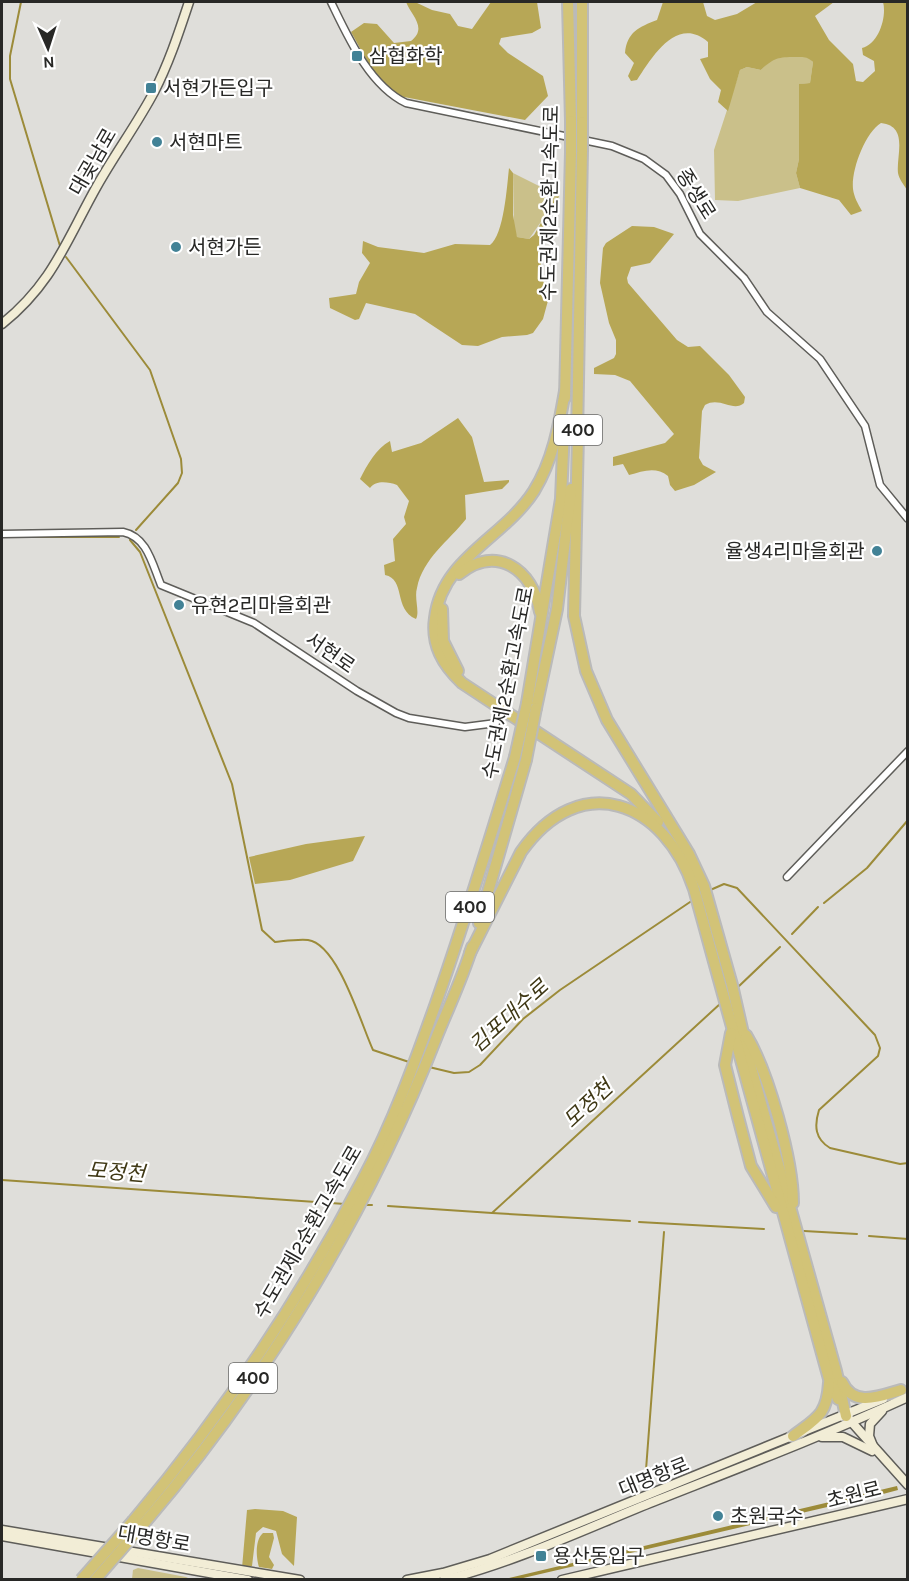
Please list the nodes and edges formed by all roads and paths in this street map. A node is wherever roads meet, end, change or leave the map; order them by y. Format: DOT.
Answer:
graph roads {
  1 [pos="189,2"];
  2 [pos="331,2"];
  3 [pos="568,2"];
  4 [pos="582,2"];
  5 [pos="576,122"];
  6 [pos="576,151"];
  7 [pos="2,324"];
  8 [pos="565,391"];
  9 [pos="578,434"];
  10 [pos="908,519"];
  11 [pos="2,534"];
  12 [pos="536,651"];
  13 [pos="532,706"];
  14 [pos="496,723"];
  15 [pos="908,751"];
  16 [pos="521,758"];
  17 [pos="664,832"];
  18 [pos="676,832"];
  19 [pos="787,877"];
  20 [pos="699,888"];
  21 [pos="470,953"];
  22 [pos="735,1028"];
  23 [pos="423,1056"];
  24 [pos="787,1216"];
  25 [pos="833,1375"];
  26 [pos="905,1392"];
  27 [pos="885,1408"];
  28 [pos="849,1419"];
  29 [pos="795,1440"];
  30 [pos="877,1454"];
  31 [pos="908,1485"];
  32 [pos="908,1499"];
  33 [pos="137,1524"];
  34 [pos="2,1530"];
  35 [pos="2,1536"];
  36 [pos="81,1580"];
  37 [pos="94,1580"];
  38 [pos="248,1580"];
  39 [pos="300,1580"];
  40 [pos="407,1580"];
  41 [pos="444,1580"];
  42 [pos="562,1580"];
  1 -- 7 [label="main road, 대곶남로"];
  2 -- 10 [label="street, 종생로"];
  3 -- 5 [label="highway, 수도권제2순환고속도로 / 400"];
  4 -- 5 [label="highway, 수도권제2순환고속도로 / 400"];
  5 -- 6 [label="highway, 수도권제2순환고속도로 / 400, bridge"];
  6 -- 8 [label="highway, 수도권제2순환고속도로 / 400"];
  6 -- 9 [label="highway, 수도권제2순환고속도로 / 400"];
  8 -- 12 [label="highway, 수도권제2순환고속도로 / 400"];
  8 -- 17 [label="highway"];
  9 -- 13 [label="highway, 수도권제2순환고속도로 / 400"];
  9 -- 18 [label="highway"];
  11 -- 14 [label="street, 서현로"];
  12 -- 13 [label="highway, 수도권제2순환고속도로 / 400"];
  12 -- 18 [label="highway"];
  13 -- 16 [label="highway, 수도권제2순환고속도로 / 400, bridge"];
  15 -- 19 [label="street"];
  16 -- 21 [label="highway, 수도권제2순환고속도로 / 400"];
  16 -- 23 [label="highway, 수도권제2순환고속도로 / 400"];
  17 -- 20 [label="highway"];
  17 -- 21 [label="highway"];
  18 -- 20 [label="highway"];
  20 -- 22 [label="highway"];
  20 -- 22 [label="highway"];
  21 -- 23 [label="highway, 수도권제2순환고속도로 / 400"];
  22 -- 24 [label="highway"];
  22 -- 24 [label="highway"];
  22 -- 24 [label="highway"];
  23 -- 33 [label="highway, 수도권제2순환고속도로 / 400"];
  24 -- 25 [label="highway"];
  25 -- 26 [label="highway"];
  25 -- 28 [label="highway"];
  25 -- 29 [label="highway"];
  26 -- 27 [label="main road, 대명항로"];
  26 -- 28 [label="main road, 대명항로"];
  27 -- 28 [label="main road, 대명항로"];
  27 -- 30 [label="main road"];
  28 -- 29 [label="main road, 대명항로"];
  28 -- 30 [label="main road"];
  29 -- 30 [label="main road"];
  29 -- 40 [label="main road, 대명항로"];
  29 -- 41 [label="main road, 대명항로"];
  30 -- 31 [label="main road"];
  32 -- 42 [label="main road, 초원로"];
  33 -- 36 [label="highway, 수도권제2순환고속도로 / 400, bridge"];
  33 -- 37 [label="highway, 수도권제2순환고속도로 / 400, bridge"];
  34 -- 39 [label="main road, 대명항로"];
  35 -- 38 [label="main road, 대명항로"];
}
